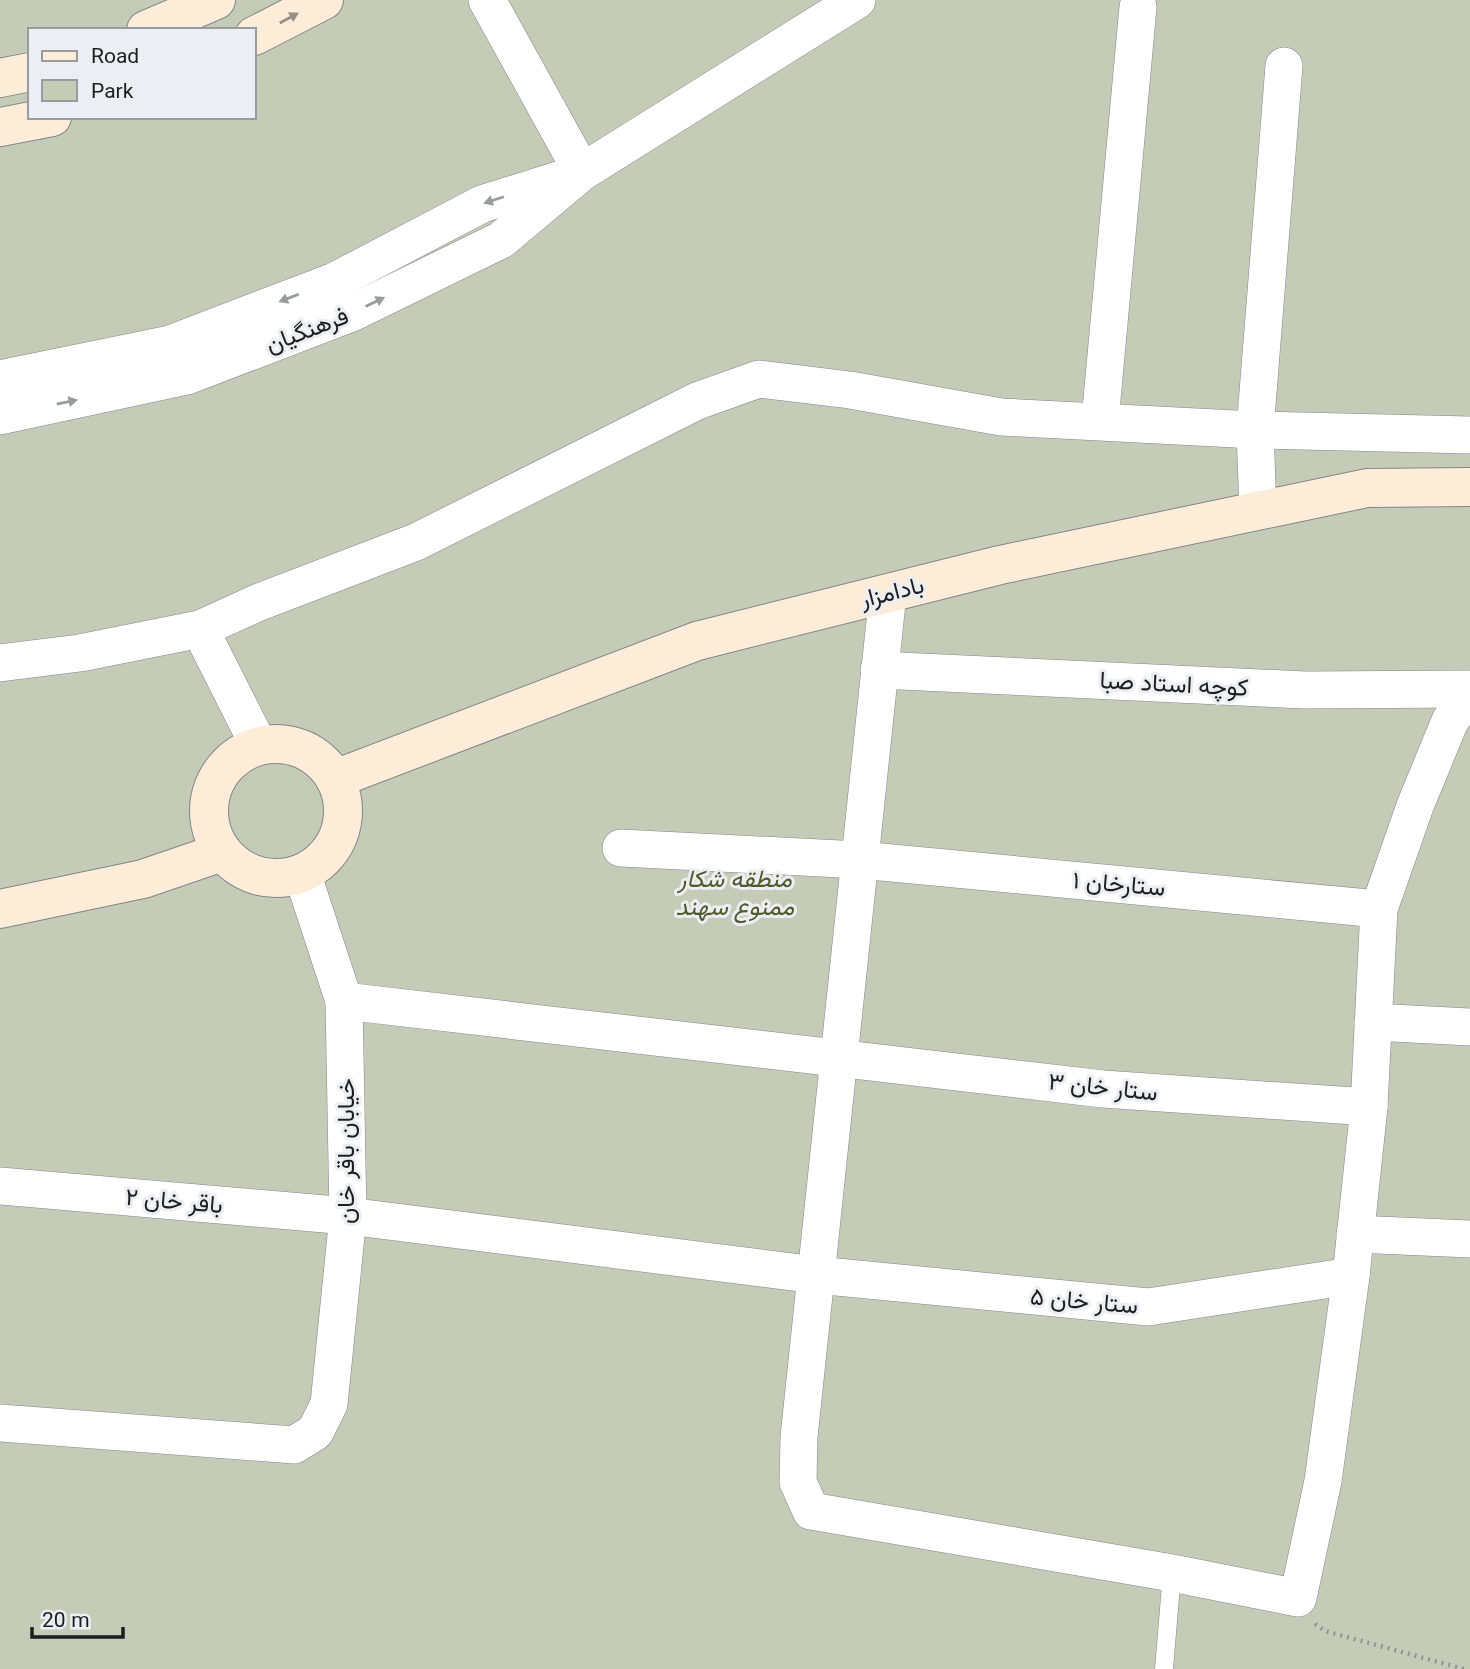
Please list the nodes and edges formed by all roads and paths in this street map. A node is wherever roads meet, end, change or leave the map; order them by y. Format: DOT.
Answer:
graph roads {
  1 [pos="216,0"];
  2 [pos="324,0"];
  3 [pos="487,0"];
  4 [pos="857,0"];
  5 [pos="1138,7"];
  6 [pos="150,28"];
  7 [pos="256,35"];
  8 [pos="1284,66"];
  9 [pos="28,72"];
  10 [pos="0,78"];
  11 [pos="42,119"];
  12 [pos="0,127"];
  13 [pos="582,172"];
  14 [pos="0,379"];
  15 [pos="0,416"];
  16 [pos="1100,422"];
  17 [pos="1255,430"];
  18 [pos="1470,435"];
  19 [pos="1470,486"];
  20 [pos="1258,511"];
  21 [pos="888,593"];
  22 [pos="200,629"];
  23 [pos="0,663"];
  24 [pos="879,670"];
  25 [pos="1470,691"];
  26 [pos="259,746"];
  27 [pos="335,779"];
  28 [pos="621,848"];
  29 [pos="222,852"];
  30 [pos="860,860"];
  31 [pos="302,873"];
  32 [pos="0,909"];
  33 [pos="1379,909"];
  34 [pos="344,1001"];
  35 [pos="1373,1022"];
  36 [pos="1470,1027"];
  37 [pos="839,1056"];
  38 [pos="1369,1108"];
  39 [pos="0,1186"];
  40 [pos="348,1216"];
  41 [pos="1354,1234"];
  42 [pos="1470,1239"];
  43 [pos="816,1275"];
  44 [pos="1351,1276"];
  45 [pos="0,1423"];
  46 [pos="1172,1573"];
  47 [pos="1298,1598"];
  48 [pos="1164,1669"];
  49 [pos="1464,1669"];
  1 -- 6 [label="street"];
  7 -- 2 [label="street, one-way"];
  3 -- 13 [label="street"];
  4 -- 13 [label="street, فرهنگیان"];
  5 -- 16 [label="street"];
  8 -- 17 [label="street"];
  9 -- 10 [label="street"];
  11 -- 12 [label="street"];
  13 -- 14 [label="street, فرهنگیان, one-way"];
  15 -- 13 [label="street, فرهنگیان, one-way"];
  16 -- 17 [label="street"];
  16 -- 22 [label="street"];
  17 -- 18 [label="street"];
  17 -- 20 [label="street"];
  19 -- 20 [label="street, بادامزار"];
  20 -- 21 [label="street, بادامزار"];
  21 -- 24 [label="street"];
  21 -- 27 [label="street, بادامزار"];
  22 -- 23 [label="street"];
  22 -- 26 [label="street"];
  24 -- 25 [label="street, کوچه استاد صبا"];
  24 -- 30 [label="street"];
  25 -- 33 [label="street"];
  26 -- 27 [label="street"];
  26 -- 29 [label="street"];
  27 -- 31 [label="street"];
  28 -- 30 [label="street, ستارخان ۱"];
  29 -- 31 [label="street"];
  29 -- 32 [label="street"];
  30 -- 33 [label="street, ستارخان ۱"];
  30 -- 37 [label="street"];
  31 -- 34 [label="street, خیابان باقر خان"];
  33 -- 35 [label="street"];
  34 -- 37 [label="street, ستار خان ۳"];
  34 -- 40 [label="street, خیابان باقر خان"];
  35 -- 36 [label="street"];
  35 -- 38 [label="street"];
  37 -- 38 [label="street, ستار خان ۳"];
  37 -- 43 [label="street"];
  38 -- 41 [label="street"];
  39 -- 40 [label="street, باقر خان ۲"];
  40 -- 43 [label="street, باقر خان ۲"];
  40 -- 45 [label="street, خیابان باقر خان"];
  41 -- 42 [label="street"];
  41 -- 44 [label="street"];
  43 -- 44 [label="street, ستار خان ۵"];
  43 -- 46 [label="street"];
  44 -- 47 [label="street"];
  46 -- 47 [label="street"];
  46 -- 48 [label="lane"];
  47 -- 49 [label="path"];
}
